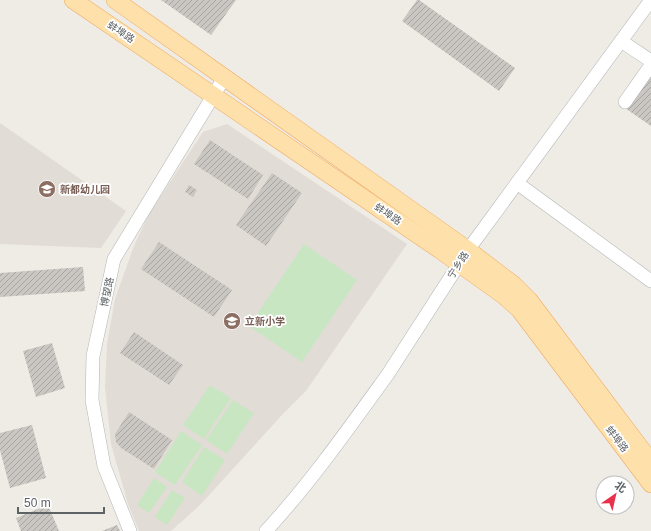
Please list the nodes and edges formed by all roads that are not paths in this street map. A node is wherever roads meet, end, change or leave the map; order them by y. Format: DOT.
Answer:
graph roads {
  1 [pos="74,0"];
  2 [pos="115,0"];
  3 [pos="651,0"];
  4 [pos="621,41"];
  5 [pos="651,61"];
  6 [pos="651,65"];
  7 [pos="224,78"];
  8 [pos="213,95"];
  9 [pos="626,102"];
  10 [pos="517,183"];
  11 [pos="468,250"];
  12 [pos="458,264"];
  13 [pos="651,281"];
  14 [pos="651,462"];
  15 [pos="651,484"];
  16 [pos="130,531"];
  17 [pos="266,531"];
  1 -- 8 [label="main road, 蚌埠路"];
  2 -- 7 [label="main road, 蚌埠路"];
  3 -- 4 [label="street, 宁乡路"];
  4 -- 5 [label="street"];
  4 -- 10 [label="street, 宁乡路"];
  6 -- 9 [label="street"];
  7 -- 8 [label="street, 博望路"];
  7 -- 11 [label="main road, 蚌埠路"];
  8 -- 12 [label="main road, 蚌埠路"];
  8 -- 16 [label="street, 博望路"];
  10 -- 11 [label="street, 宁乡路"];
  10 -- 13 [label="street"];
  11 -- 12 [label="street, 宁乡路"];
  11 -- 14 [label="main road, 蚌埠路"];
  12 -- 15 [label="main road, 蚌埠路"];
  12 -- 17 [label="street, 宁乡路"];
}
